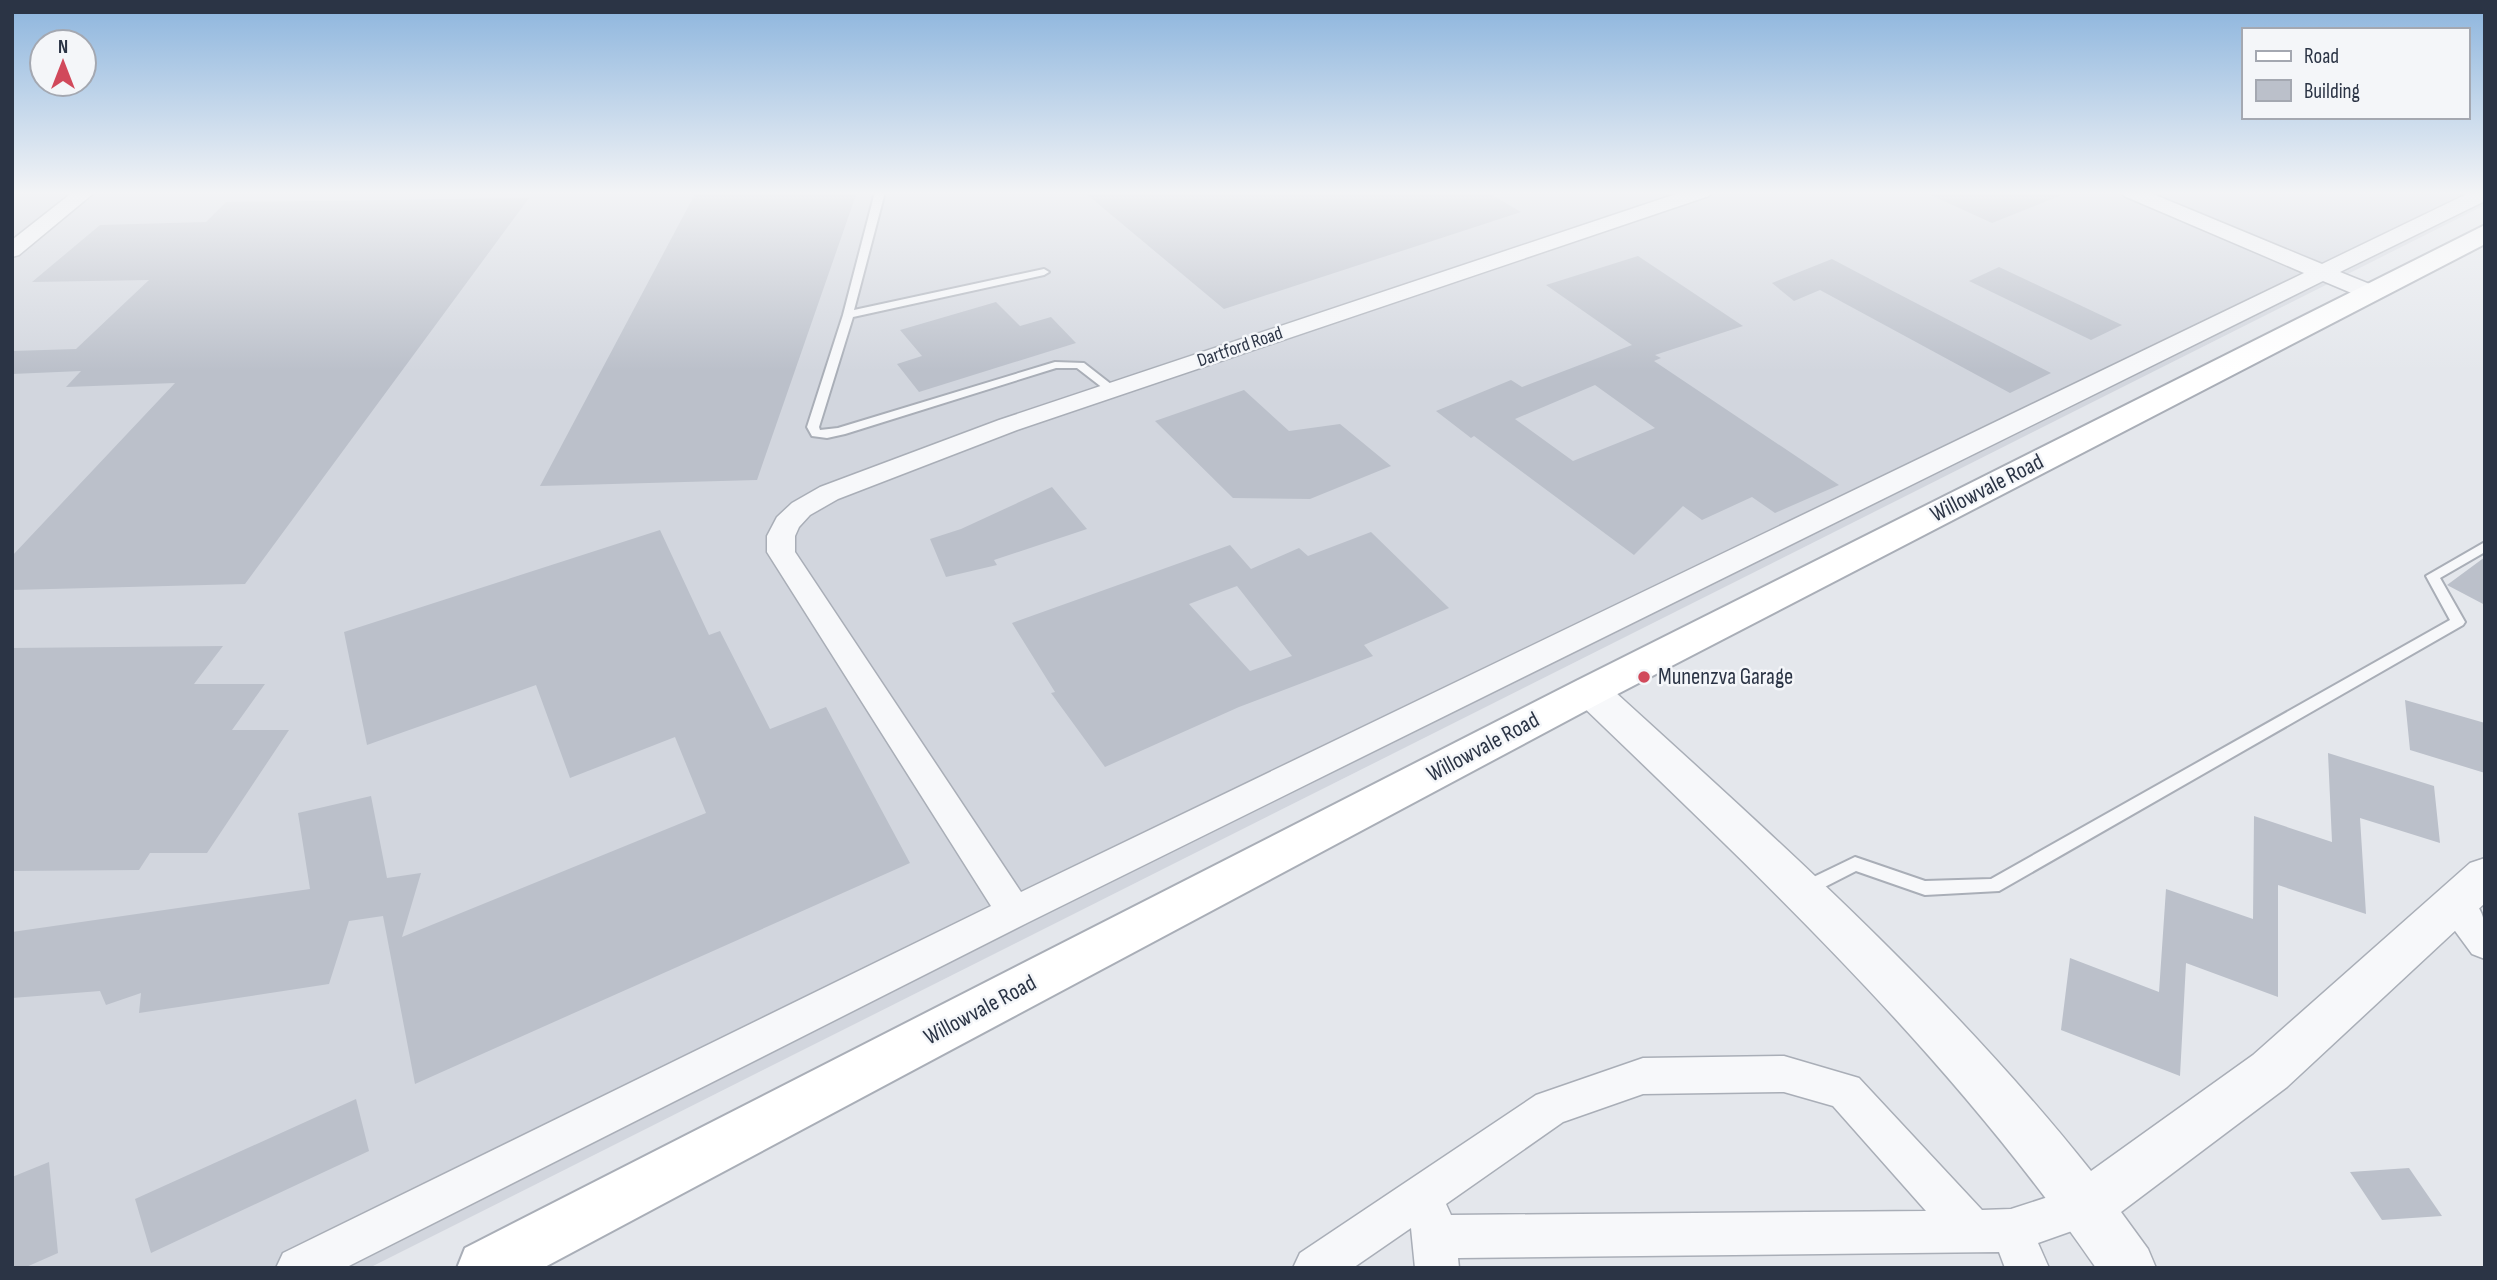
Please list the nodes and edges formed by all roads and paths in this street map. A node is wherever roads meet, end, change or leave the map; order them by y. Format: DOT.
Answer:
graph roads {
  1 [pos="864,252"];
  2 [pos="1524,252"];
  3 [pos="2273,252"];
  4 [pos="2368,252"];
  5 [pos="2419,252"];
  6 [pos="1044,272"];
  7 [pos="2321,272"];
  8 [pos="2369,292"];
  9 [pos="848,315"];
  10 [pos="1112,390"];
  11 [pos="2485,546"];
  12 [pos="1590,691"];
  13 [pos="1802,891"];
  14 [pos="2469,891"];
  15 [pos="1014,912"];
  16 [pos="2485,943"];
  17 [pos="1428,1193"];
  18 [pos="2088,1205"];
  19 [pos="2004,1243"];
  20 [pos="1435,1252"];
  21 [pos="298,1268"];
  22 [pos="485,1268"];
  23 [pos="1315,1268"];
  24 [pos="2129,1268"];
  1 -- 9 [label="lane"];
  2 -- 10 [label="street, Dartford Road"];
  3 -- 7 [label="street"];
  4 -- 7 [label="street"];
  5 -- 8 [label="main road, Willowvale Road"];
  6 -- 9 [label="lane"];
  7 -- 8 [label="street"];
  7 -- 15 [label="street"];
  8 -- 12 [label="main road, Willowvale Road"];
  9 -- 10 [label="lane"];
  10 -- 15 [label="street, Dartford Road"];
  11 -- 13 [label="lane"];
  12 -- 13 [label="street"];
  12 -- 22 [label="main road, Willowvale Road"];
  13 -- 18 [label="street"];
  14 -- 16 [label="street"];
  14 -- 18 [label="street"];
  15 -- 21 [label="street"];
  17 -- 19 [label="street"];
  17 -- 20 [label="street"];
  17 -- 23 [label="street"];
  18 -- 19 [label="street"];
  18 -- 24 [label="street"];
  19 -- 20 [label="street"];
}
